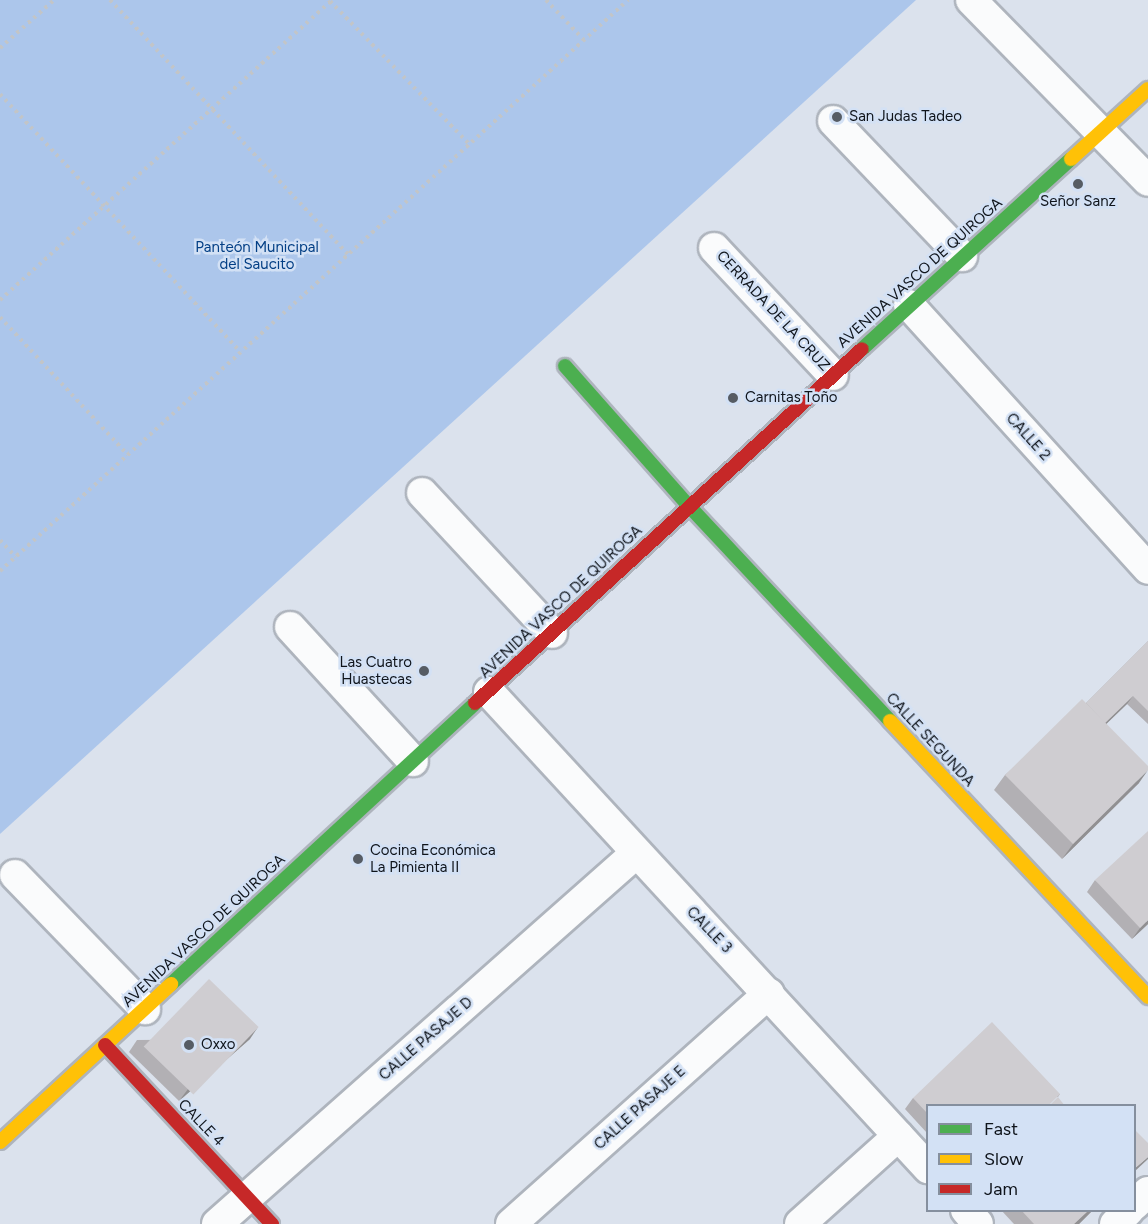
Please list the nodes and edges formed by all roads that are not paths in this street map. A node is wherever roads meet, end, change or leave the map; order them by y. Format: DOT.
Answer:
graph roads {
  1 [pos="971,0"];
  2 [pos="1148,88"];
  3 [pos="833,121"];
  4 [pos="1101,133"];
  5 [pos="1148,181"];
  6 [pos="714,248"];
  7 [pos="962,256"];
  8 [pos="909,305"];
  9 [pos="565,366"];
  10 [pos="833,375"];
  11 [pos="422,493"];
  12 [pos="689,506"];
  13 [pos="1148,569"];
  14 [pos="290,627"];
  15 [pos="552,633"];
  16 [pos="489,692"];
  17 [pos="413,761"];
  18 [pos="635,854"];
  19 [pos="15,875"];
  20 [pos="769,993"];
  21 [pos="1148,997"];
  22 [pos="145,1009"];
  23 [pos="105,1046"];
  24 [pos="898,1136"];
  25 [pos="0,1142"];
  26 [pos="926,1167"];
  27 [pos="1148,1192"];
  28 [pos="248,1196"];
  29 [pos="1136,1203"];
  30 [pos="968,1212"];
  31 [pos="1127,1212"];
  32 [pos="217,1224"];
  33 [pos="272,1224"];
  34 [pos="511,1224"];
  35 [pos="800,1224"];
  36 [pos="978,1224"];
  37 [pos="1115,1224"];
  1 -- 4 [label="street"];
  2 -- 4 [label="main road, AVENIDA VASCO DE QUIROGA"];
  3 -- 7 [label="street"];
  4 -- 5 [label="street"];
  4 -- 7 [label="main road, AVENIDA VASCO DE QUIROGA"];
  6 -- 10 [label="street, CERRADA DE LA CRUZ"];
  7 -- 8 [label="main road, AVENIDA VASCO DE QUIROGA"];
  8 -- 10 [label="main road, AVENIDA VASCO DE QUIROGA"];
  8 -- 13 [label="street, CALLE 2"];
  9 -- 12 [label="main road, CALLE SEGUNDA"];
  10 -- 12 [label="main road, AVENIDA VASCO DE QUIROGA"];
  11 -- 15 [label="street"];
  12 -- 15 [label="main road, AVENIDA VASCO DE QUIROGA"];
  12 -- 21 [label="main road, CALLE SEGUNDA"];
  14 -- 17 [label="street"];
  15 -- 16 [label="main road, AVENIDA VASCO DE QUIROGA"];
  16 -- 17 [label="main road, AVENIDA VASCO DE QUIROGA"];
  16 -- 18 [label="street, CALLE 3"];
  17 -- 22 [label="main road, AVENIDA VASCO DE QUIROGA"];
  18 -- 20 [label="street, CALLE 3"];
  18 -- 28 [label="street, CALLE PASAJE D"];
  19 -- 22 [label="street"];
  20 -- 24 [label="street, CALLE 3"];
  20 -- 34 [label="street, CALLE PASAJE E"];
  22 -- 23 [label="main road, AVENIDA VASCO DE QUIROGA"];
  23 -- 25 [label="main road, AVENIDA VASCO DE QUIROGA"];
  23 -- 28 [label="main road, CALLE 4"];
  24 -- 26 [label="street, CALLE 3"];
  24 -- 35 [label="street"];
  27 -- 29 [label="street"];
  28 -- 32 [label="street, CALLE PASAJE D"];
  28 -- 33 [label="main road, CALLE 4"];
  30 -- 36 [label="street"];
  31 -- 37 [label="street"];
}
